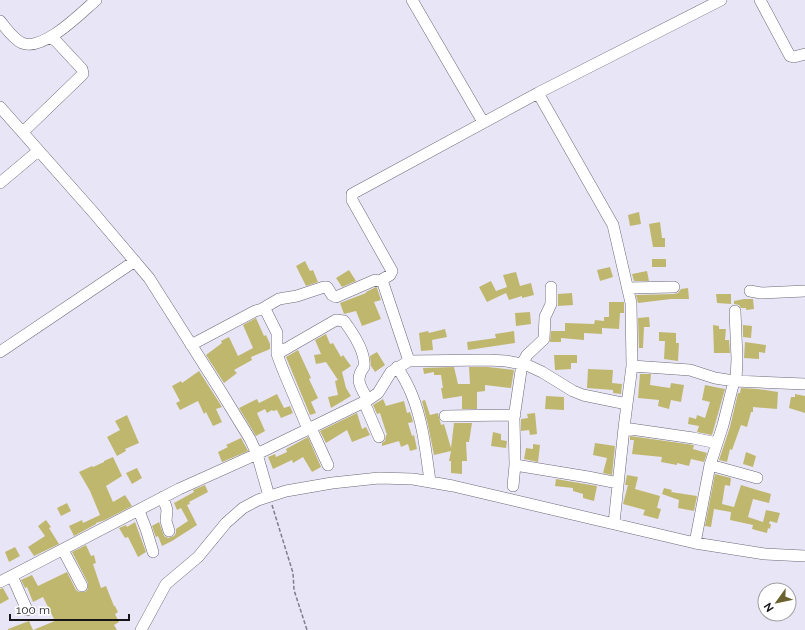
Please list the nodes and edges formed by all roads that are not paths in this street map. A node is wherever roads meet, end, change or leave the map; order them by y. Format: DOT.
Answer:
graph roads {
  1 [pos="96,0"];
  2 [pos="412,0"];
  3 [pos="721,0"];
  4 [pos="760,0"];
  5 [pos="0,21"];
  6 [pos="49,38"];
  7 [pos="805,54"];
  8 [pos="538,93"];
  9 [pos="0,107"];
  10 [pos="483,122"];
  11 [pos="23,132"];
  12 [pos="38,151"];
  13 [pos="0,182"];
  14 [pos="135,261"];
  15 [pos="382,282"];
  16 [pos="551,287"];
  17 [pos="674,287"];
  18 [pos="628,288"];
  19 [pos="750,290"];
  20 [pos="805,291"];
  21 [pos="260,310"];
  22 [pos="735,311"];
  23 [pos="191,345"];
  24 [pos="0,352"];
  25 [pos="277,354"];
  26 [pos="409,361"];
  27 [pos="522,364"];
  28 [pos="632,366"];
  29 [pos="397,367"];
  30 [pos="735,381"];
  31 [pos="805,384"];
  32 [pos="366,401"];
  33 [pos="627,404"];
  34 [pos="515,415"];
  35 [pos="445,416"];
  36 [pos="624,428"];
  37 [pos="310,429"];
  38 [pos="379,437"];
  39 [pos="717,443"];
  40 [pos="257,454"];
  41 [pos="710,464"];
  42 [pos="328,465"];
  43 [pos="515,465"];
  44 [pos="757,478"];
  45 [pos="430,481"];
  46 [pos="618,483"];
  47 [pos="513,486"];
  48 [pos="269,496"];
  49 [pos="163,497"];
  50 [pos="139,511"];
  51 [pos="614,523"];
  52 [pos="169,531"];
  53 [pos="695,543"];
  54 [pos="63,550"];
  55 [pos="153,552"];
  56 [pos="805,556"];
  57 [pos="4,578"];
  58 [pos="82,586"];
  59 [pos="28,610"];
  60 [pos="141,630"];
  1 -- 6 [label="street"];
  2 -- 10 [label="street"];
  3 -- 8 [label="street"];
  4 -- 7 [label="street"];
  5 -- 6 [label="street"];
  6 -- 11 [label="street"];
  8 -- 10 [label="street"];
  8 -- 18 [label="street"];
  9 -- 11 [label="street"];
  10 -- 15 [label="street"];
  11 -- 12 [label="street"];
  12 -- 13 [label="street"];
  12 -- 14 [label="street"];
  14 -- 23 [label="street"];
  14 -- 24 [label="street"];
  15 -- 21 [label="street"];
  15 -- 26 [label="street"];
  16 -- 27 [label="street"];
  17 -- 18 [label="street"];
  18 -- 28 [label="street"];
  19 -- 20 [label="street"];
  21 -- 23 [label="street"];
  21 -- 25 [label="street"];
  22 -- 30 [label="street"];
  23 -- 40 [label="street"];
  25 -- 32 [label="street"];
  25 -- 37 [label="street"];
  26 -- 27 [label="street"];
  26 -- 29 [label="street"];
  27 -- 33 [label="street"];
  27 -- 34 [label="street"];
  28 -- 30 [label="street"];
  28 -- 33 [label="street"];
  29 -- 32 [label="street"];
  29 -- 45 [label="street"];
  30 -- 31 [label="street"];
  30 -- 39 [label="street"];
  32 -- 37 [label="street"];
  32 -- 38 [label="street"];
  33 -- 36 [label="street"];
  34 -- 35 [label="street"];
  34 -- 43 [label="street"];
  36 -- 39 [label="street"];
  36 -- 46 [label="street"];
  37 -- 40 [label="street"];
  37 -- 42 [label="street"];
  39 -- 41 [label="street"];
  40 -- 48 [label="street"];
  40 -- 49 [label="street"];
  41 -- 44 [label="street"];
  41 -- 53 [label="street"];
  43 -- 46 [label="street"];
  43 -- 47 [label="street"];
  45 -- 48 [label="street"];
  45 -- 51 [label="street"];
  46 -- 51 [label="street"];
  48 -- 60 [label="street"];
  49 -- 50 [label="street"];
  49 -- 52 [label="street"];
  50 -- 54 [label="street"];
  50 -- 55 [label="street"];
  51 -- 53 [label="street"];
  53 -- 56 [label="street"];
  54 -- 57 [label="street"];
  54 -- 58 [label="street"];
  57 -- 59 [label="street"];
}
